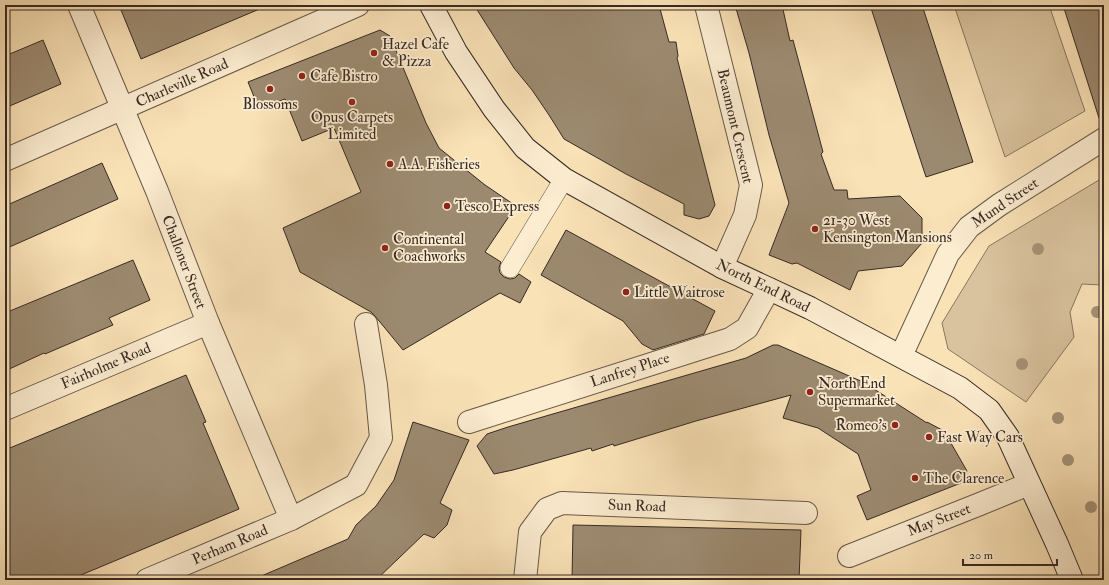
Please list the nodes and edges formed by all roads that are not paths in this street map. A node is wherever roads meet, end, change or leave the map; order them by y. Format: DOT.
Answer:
graph roads {
  1 [pos="79,5"];
  2 [pos="358,5"];
  3 [pos="431,5"];
  4 [pos="706,5"];
  5 [pos="122,110"];
  6 [pos="1104,139"];
  7 [pos="5,160"];
  8 [pos="564,179"];
  9 [pos="722,267"];
  10 [pos="510,268"];
  11 [pos="769,289"];
  12 [pos="208,323"];
  13 [pos="366,324"];
  14 [pos="901,356"];
  15 [pos="5,409"];
  16 [pos="469,422"];
  17 [pos="1029,484"];
  18 [pos="806,513"];
  19 [pos="291,519"];
  20 [pos="849,556"];
  21 [pos="147,580"];
  22 [pos="525,580"];
  23 [pos="1072,580"];
  1 -- 5 [label="street, Challoner Street"];
  2 -- 5 [label="street, Charleville Road"];
  3 -- 8 [label="street, North End Road"];
  4 -- 9 [label="street, Beaumont Crescent"];
  5 -- 7 [label="street, Charleville Road"];
  5 -- 12 [label="street, Challoner Street"];
  6 -- 14 [label="street, Mund Street"];
  8 -- 9 [label="street, North End Road"];
  8 -- 10 [label="lane"];
  9 -- 11 [label="street, North End Road"];
  11 -- 14 [label="street, North End Road"];
  11 -- 16 [label="street, Lanfrey Place"];
  12 -- 15 [label="street, Fairholme Road"];
  12 -- 19 [label="street, Challoner Street"];
  13 -- 19 [label="street, Perham Road"];
  14 -- 17 [label="street, North End Road"];
  17 -- 20 [label="street, May Street"];
  17 -- 23 [label="street, North End Road"];
  18 -- 22 [label="street, Sun Road"];
  19 -- 21 [label="street, Perham Road"];
}
